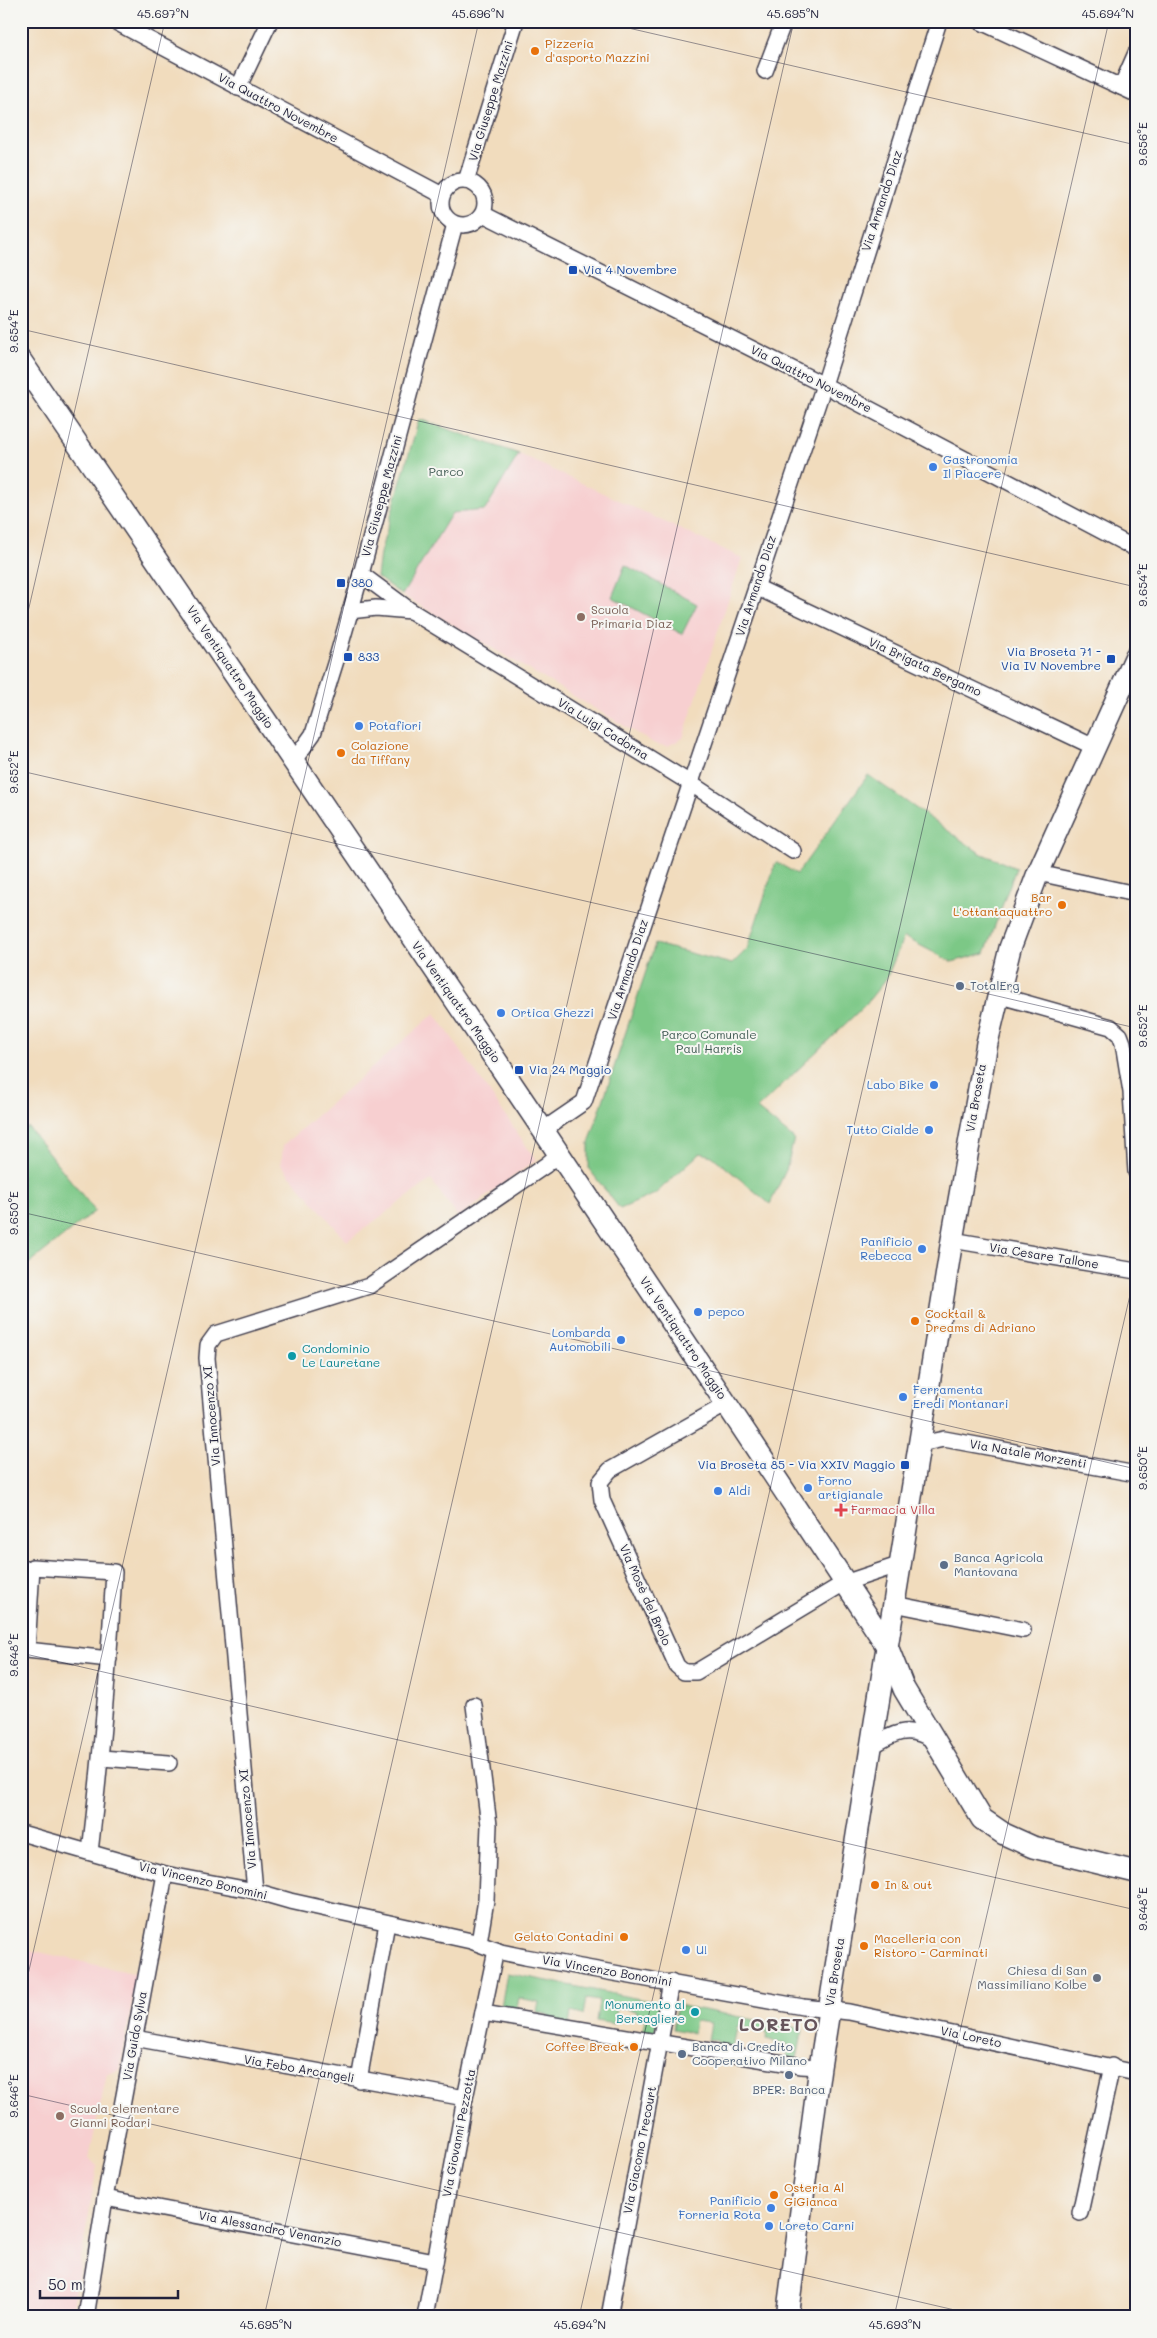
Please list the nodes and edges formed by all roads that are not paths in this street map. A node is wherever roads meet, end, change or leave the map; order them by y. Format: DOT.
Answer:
graph roads {
  1 [pos="114,21"];
  2 [pos="270,21"];
  3 [pos="516,21"];
  4 [pos="784,21"];
  5 [pos="939,21"];
  6 [pos="979,21"];
  7 [pos="1136,53"];
  8 [pos="766,70"];
  9 [pos="1121,87"];
  10 [pos="238,88"];
  11 [pos="1136,94"];
  12 [pos="466,181"];
  13 [pos="442,195"];
  14 [pos="483,214"];
  15 [pos="455,224"];
  16 [pos="21,362"];
  17 [pos="824,385"];
  18 [pos="1136,549"];
  19 [pos="361,574"];
  20 [pos="756,587"];
  21 [pos="350,611"];
  22 [pos="411,611"];
  23 [pos="1136,656"];
  24 [pos="1094,747"];
  25 [pos="293,762"];
  26 [pos="690,783"];
  27 [pos="793,851"];
  28 [pos="1038,874"];
  29 [pos="1136,894"];
  30 [pos="997,995"];
  31 [pos="1133,1093"];
  32 [pos="543,1130"];
  33 [pos="559,1154"];
  34 [pos="1136,1172"];
  35 [pos="952,1240"];
  36 [pos="1136,1271"];
  37 [pos="727,1404"];
  38 [pos="920,1444"];
  39 [pos="1136,1474"];
  40 [pos="901,1564"];
  41 [pos="844,1583"];
  42 [pos="894,1604"];
  43 [pos="1023,1630"];
  44 [pos="887,1646"];
  45 [pos="109,1659"];
  46 [pos="474,1705"];
  47 [pos="934,1741"];
  48 [pos="870,1748"];
  49 [pos="101,1758"];
  50 [pos="169,1763"];
  51 [pos="21,1833"];
  52 [pos="90,1852"];
  53 [pos="1136,1872"];
  54 [pos="165,1874"];
  55 [pos="255,1891"];
  56 [pos="387,1923"];
  57 [pos="480,1943"];
  58 [pos="496,1950"];
  59 [pos="671,1982"];
  60 [pos="829,2009"];
  61 [pos="482,2013"];
  62 [pos="134,2038"];
  63 [pos="660,2042"];
  64 [pos="1112,2066"];
  65 [pos="820,2067"];
  66 [pos="1136,2072"];
  67 [pos="359,2080"];
  68 [pos="465,2098"];
  69 [pos="105,2198"];
  70 [pos="1080,2213"];
  71 [pos="435,2261"];
  72 [pos="86,2317"];
  73 [pos="425,2317"];
  74 [pos="609,2317"];
  75 [pos="787,2317"];
  1 -- 10 [label="street, Via Quattro Novembre"];
  2 -- 10 [label="street"];
  3 -- 12 [label="street, Via Giuseppe Mazzini"];
  4 -- 8 [label="street"];
  5 -- 17 [label="street, Via Armando Diaz"];
  6 -- 9 [label="street"];
  7 -- 9 [label="street"];
  9 -- 11 [label="street"];
  10 -- 13 [label="street, Via Quattro Novembre"];
  12 -- 13 [label="street"];
  12 -- 14 [label="street"];
  13 -- 15 [label="street"];
  14 -- 15 [label="street"];
  14 -- 17 [label="street, Via Quattro Novembre"];
  15 -- 19 [label="street, Via Giuseppe Mazzini"];
  16 -- 25 [label="street, Via Ventiquattro Maggio"];
  17 -- 18 [label="street, Via Quattro Novembre"];
  17 -- 20 [label="street, Via Armando Diaz"];
  19 -- 21 [label="street, Via Giuseppe Mazzini"];
  19 -- 22 [label="street, Via Luigi Cadorna"];
  20 -- 24 [label="street, Via Brigata Bergamo"];
  20 -- 26 [label="street, Via Armando Diaz"];
  21 -- 22 [label="street, Via Luigi Cadorna"];
  21 -- 25 [label="street, Via Giuseppe Mazzini"];
  22 -- 26 [label="street, Via Luigi Cadorna"];
  23 -- 24 [label="street, Via Broseta"];
  24 -- 28 [label="street, Via Broseta"];
  25 -- 32 [label="street, Via Ventiquattro Maggio"];
  26 -- 27 [label="street, Via Luigi Cadorna"];
  26 -- 32 [label="street, Via Armando Diaz"];
  28 -- 29 [label="street"];
  28 -- 30 [label="street, Via Broseta"];
  30 -- 31 [label="street"];
  30 -- 35 [label="street, Via Broseta"];
  31 -- 34 [label="street"];
  32 -- 33 [label="street, Via Ventiquattro Maggio"];
  33 -- 37 [label="street, Via Ventiquattro Maggio"];
  33 -- 55 [label="street, Via Innocenzo XI"];
  35 -- 36 [label="street, Via Cesare Tallone"];
  35 -- 38 [label="street, Via Broseta"];
  37 -- 41 [label="street, Via Ventiquattro Maggio"];
  37 -- 41 [label="street, Via Mosè del Brolo"];
  38 -- 39 [label="street, Via Natale Morzenti"];
  38 -- 40 [label="street, Via Broseta"];
  40 -- 41 [label="street"];
  40 -- 42 [label="street, Via Broseta"];
  41 -- 44 [label="street, Via Ventiquattro Maggio"];
  42 -- 43 [label="street"];
  42 -- 44 [label="street, Via Broseta"];
  44 -- 47 [label="street, Via Ventiquattro Maggio"];
  44 -- 48 [label="street, Via Broseta"];
  45 -- 45 [label="street"];
  45 -- 49 [label="street"];
  46 -- 57 [label="street"];
  47 -- 48 [label="street"];
  47 -- 53 [label="street, Via Ventiquattro Maggio"];
  48 -- 60 [label="street, Via Broseta"];
  49 -- 50 [label="street"];
  49 -- 52 [label="street"];
  51 -- 52 [label="street, Via Vincenzo Bonomini"];
  52 -- 54 [label="street, Via Vincenzo Bonomini"];
  54 -- 55 [label="street, Via Vincenzo Bonomini"];
  54 -- 62 [label="street, Via Guido Sylva"];
  55 -- 56 [label="street, Via Vincenzo Bonomini"];
  56 -- 57 [label="street, Via Vincenzo Bonomini"];
  56 -- 67 [label="street"];
  57 -- 58 [label="street, Via Vincenzo Bonomini"];
  58 -- 59 [label="street, Via Vincenzo Bonomini"];
  58 -- 61 [label="street, Via Giovanni Pezzotta"];
  59 -- 60 [label="street, Via Vincenzo Bonomini"];
  59 -- 63 [label="street, Via Giacomo Trecourt"];
  60 -- 64 [label="street, Via Loreto"];
  60 -- 65 [label="street, Via Broseta"];
  61 -- 63 [label="street"];
  61 -- 68 [label="street, Via Giovanni Pezzotta"];
  62 -- 67 [label="street, Via Febo Arcangeli"];
  62 -- 69 [label="street, Via Guido Sylva"];
  63 -- 65 [label="street"];
  63 -- 74 [label="street, Via Giacomo Trecourt"];
  64 -- 66 [label="street, Via Loreto"];
  64 -- 70 [label="street"];
  65 -- 75 [label="street, Via Broseta"];
  67 -- 68 [label="street, Via Febo Arcangeli"];
  68 -- 71 [label="street, Via Giovanni Pezzotta"];
  69 -- 71 [label="street, Via Alessandro Venanzio"];
  69 -- 72 [label="street, Via Guido Sylva"];
  71 -- 73 [label="street, Via Giovanni Pezzotta"];
}
